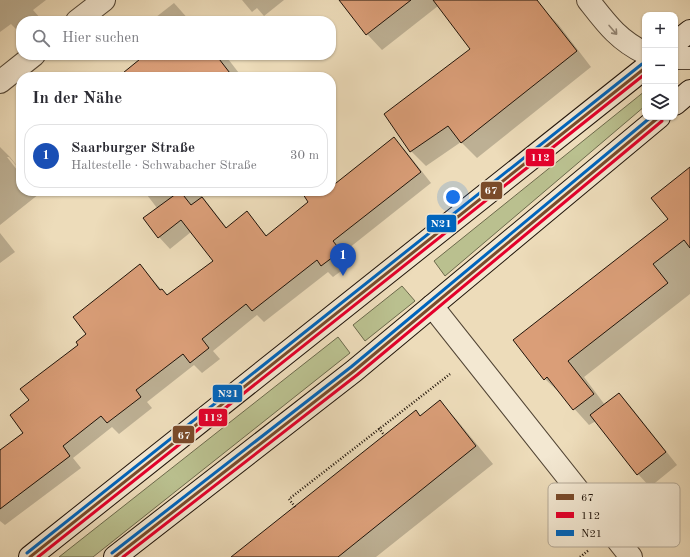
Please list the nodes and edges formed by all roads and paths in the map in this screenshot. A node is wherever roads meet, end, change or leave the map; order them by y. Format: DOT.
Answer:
graph roads {
  1 [pos="104,0"];
  2 [pos="588,0"];
  3 [pos="83,16"];
  4 [pos="690,31"];
  5 [pos="678,41"];
  6 [pos="642,52"];
  7 [pos="678,58"];
  8 [pos="690,58"];
  9 [pos="28,60"];
  10 [pos="642,70"];
  11 [pos="0,82"];
  12 [pos="690,91"];
  13 [pos="678,101"];
  14 [pos="655,120"];
  15 [pos="432,306"];
  16 [pos="450,367"];
  17 [pos="379,428"];
  18 [pos="384,435"];
  19 [pos="572,483"];
  20 [pos="295,507"];
  21 [pos="623,547"];
  22 [pos="30,557"];
  23 [pos="116,557"];
  24 [pos="631,557"];
  1 -- 3 [label="main road"];
  2 -- 6 [label="main road, one-way"];
  4 -- 5 [label="main road"];
  7 -- 8 [label="main road"];
  9 -- 11 [label="main road"];
  10 -- 22 [label="main road"];
  12 -- 13 [label="main road"];
  14 -- 15 [label="main road"];
  15 -- 19 [label="main road"];
  15 -- 23 [label="main road"];
  16 -- 17 [label="path"];
  17 -- 18 [label="path"];
  17 -- 20 [label="path"];
  21 -- 24 [label="main road"];
}
